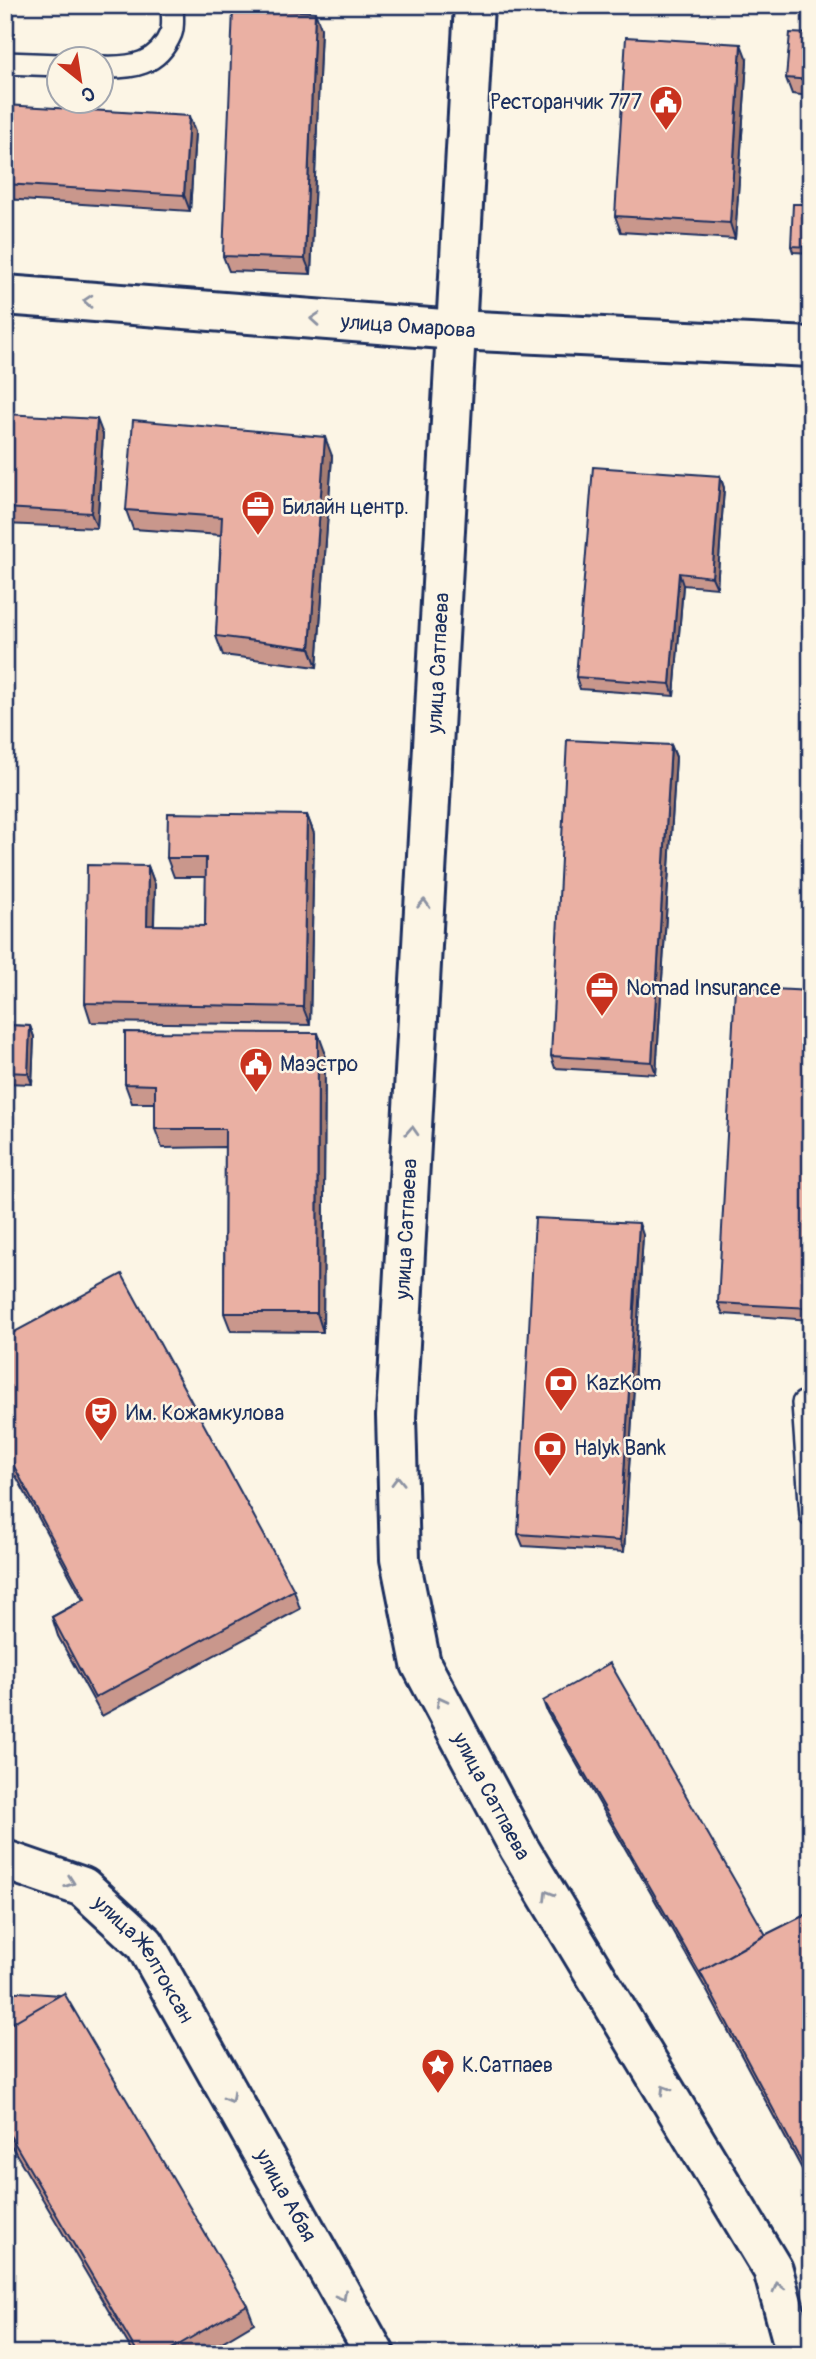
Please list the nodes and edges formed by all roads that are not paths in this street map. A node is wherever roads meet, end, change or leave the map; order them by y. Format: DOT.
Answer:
graph roads {
  1 [pos="172,5"];
  2 [pos="474,5"];
  3 [pos="5,62"];
  4 [pos="46,64"];
  5 [pos="116,68"];
  6 [pos="5,295"];
  7 [pos="456,330"];
  8 [pos="811,347"];
  9 [pos="803,1403"];
  10 [pos="811,1516"];
  11 [pos="5,1860"];
  12 [pos="196,2038"];
  13 [pos="375,2354"];
  14 [pos="796,2354"];
  1 -- 5 [label="lane"];
  2 -- 7 [label="main road, улица Сатпаева"];
  3 -- 4 [label="lane"];
  7 -- 6 [label="main road, улица Омарова, one-way"];
  7 -- 8 [label="main road, улица Омарова"];
  14 -- 7 [label="main road, улица Сатпаева, one-way"];
  9 -- 10 [label="lane"];
  11 -- 12 [label="main road, улица Желтоксан, one-way"];
  12 -- 13 [label="main road, улица Абая, one-way"];
}
